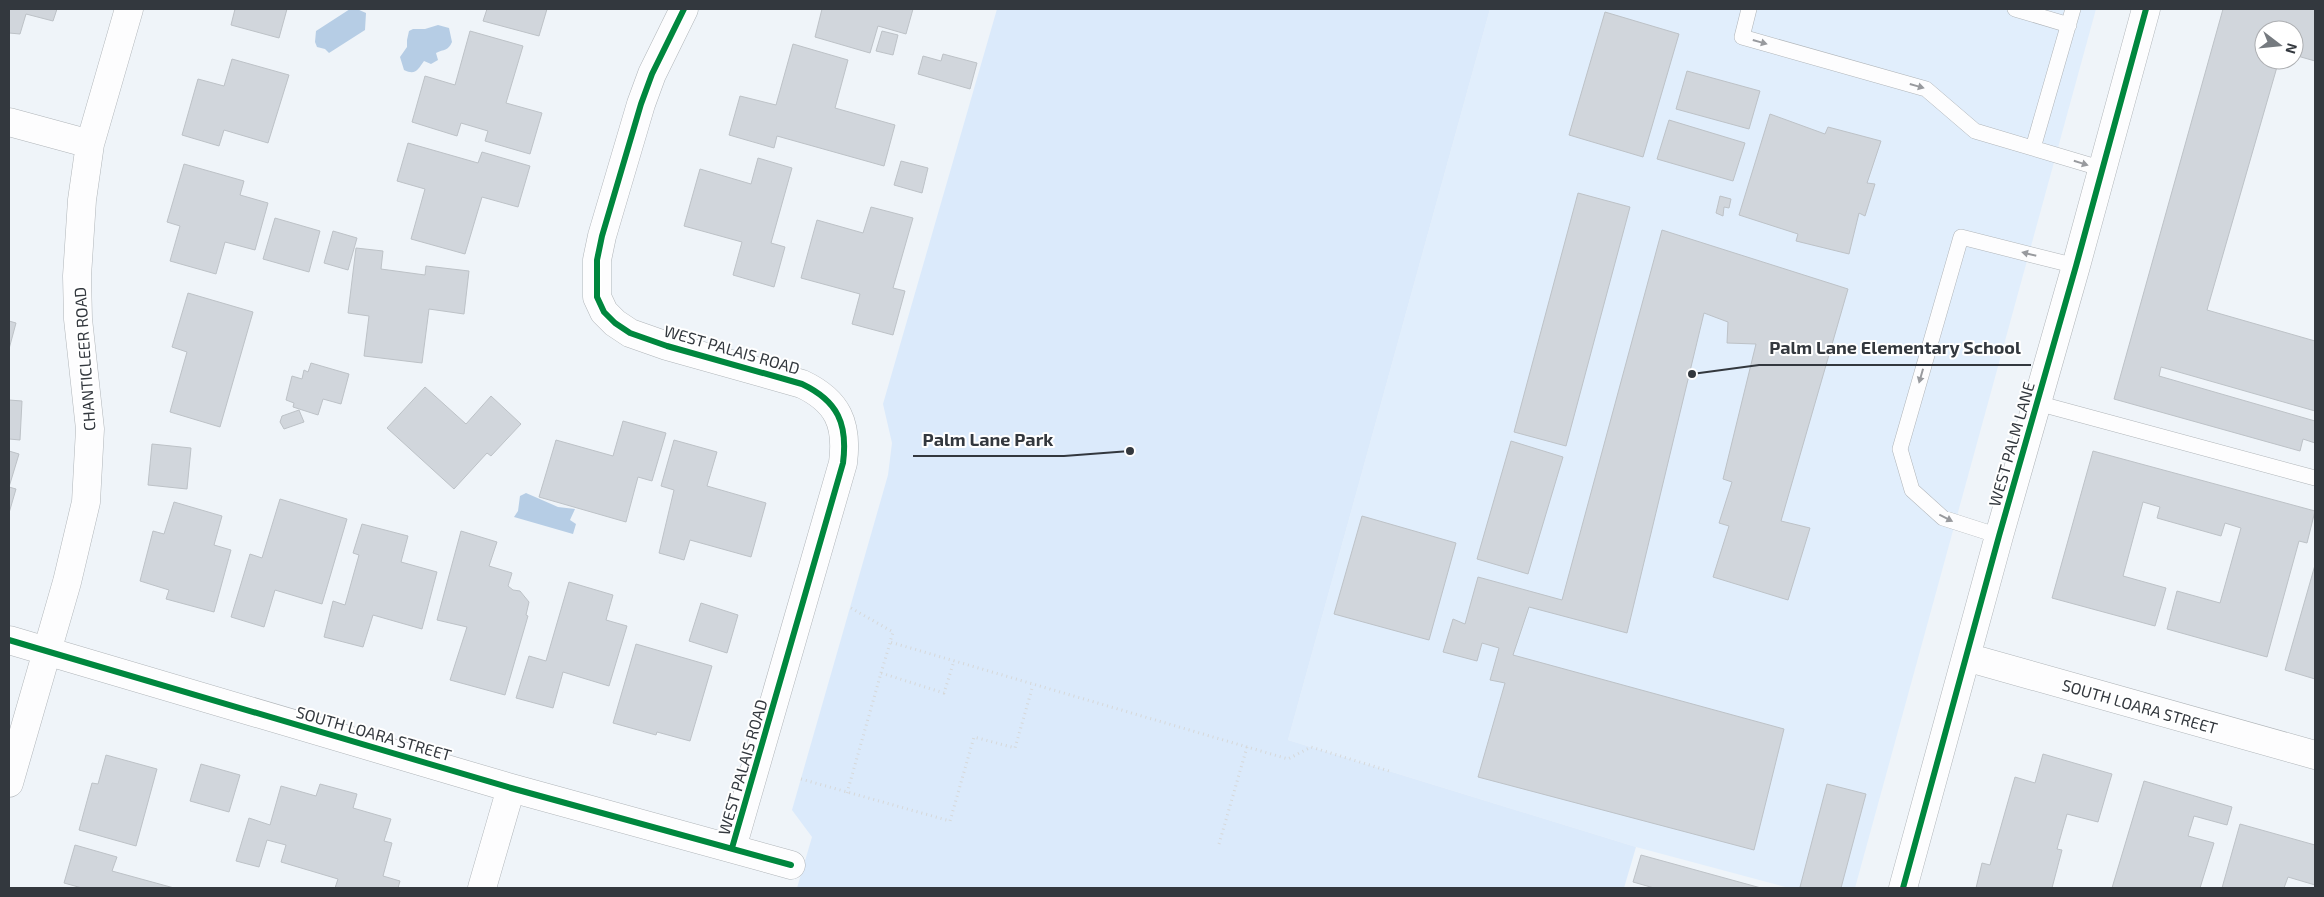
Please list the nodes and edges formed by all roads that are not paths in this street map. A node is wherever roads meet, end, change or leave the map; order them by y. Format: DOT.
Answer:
graph roads {
  1 [pos="129,9"];
  2 [pos="684,9"];
  3 [pos="1749,9"];
  4 [pos="2015,9"];
  5 [pos="2073,9"];
  6 [pos="2146,9"];
  7 [pos="2069,25"];
  8 [pos="9,122"];
  9 [pos="90,144"];
  10 [pos="2033,148"];
  11 [pos="2103,170"];
  12 [pos="2076,266"];
  13 [pos="2037,403"];
  14 [pos="2315,478"];
  15 [pos="1999,536"];
  16 [pos="9,640"];
  17 [pos="48,651"];
  18 [pos="1966,657"];
  19 [pos="2315,756"];
  20 [pos="9,783"];
  21 [pos="511,788"];
  22 [pos="732,848"];
  23 [pos="791,865"];
  24 [pos="482,888"];
  25 [pos="1904,888"];
  1 -- 9 [label="street, CHANTICLEER ROAD"];
  2 -- 22 [label="street, WEST PALAIS ROAD"];
  3 -- 10 [label="lane, one-way"];
  4 -- 7 [label="lane"];
  5 -- 7 [label="lane"];
  6 -- 11 [label="street, WEST PALM LANE"];
  7 -- 10 [label="lane"];
  8 -- 9 [label="street"];
  9 -- 17 [label="street, CHANTICLEER ROAD"];
  10 -- 11 [label="lane, one-way"];
  11 -- 12 [label="street, WEST PALM LANE"];
  12 -- 13 [label="street, WEST PALM LANE"];
  12 -- 15 [label="lane, one-way"];
  13 -- 14 [label="lane"];
  13 -- 15 [label="street, WEST PALM LANE"];
  15 -- 18 [label="street, WEST PALM LANE"];
  16 -- 17 [label="street, SOUTH LOARA STREET"];
  17 -- 20 [label="street, CHANTICLEER ROAD"];
  17 -- 21 [label="street, SOUTH LOARA STREET"];
  18 -- 19 [label="street, SOUTH LOARA STREET"];
  18 -- 25 [label="street, WEST PALM LANE"];
  21 -- 22 [label="street, SOUTH LOARA STREET"];
  21 -- 24 [label="street"];
  22 -- 23 [label="street, SOUTH LOARA STREET"];
}
